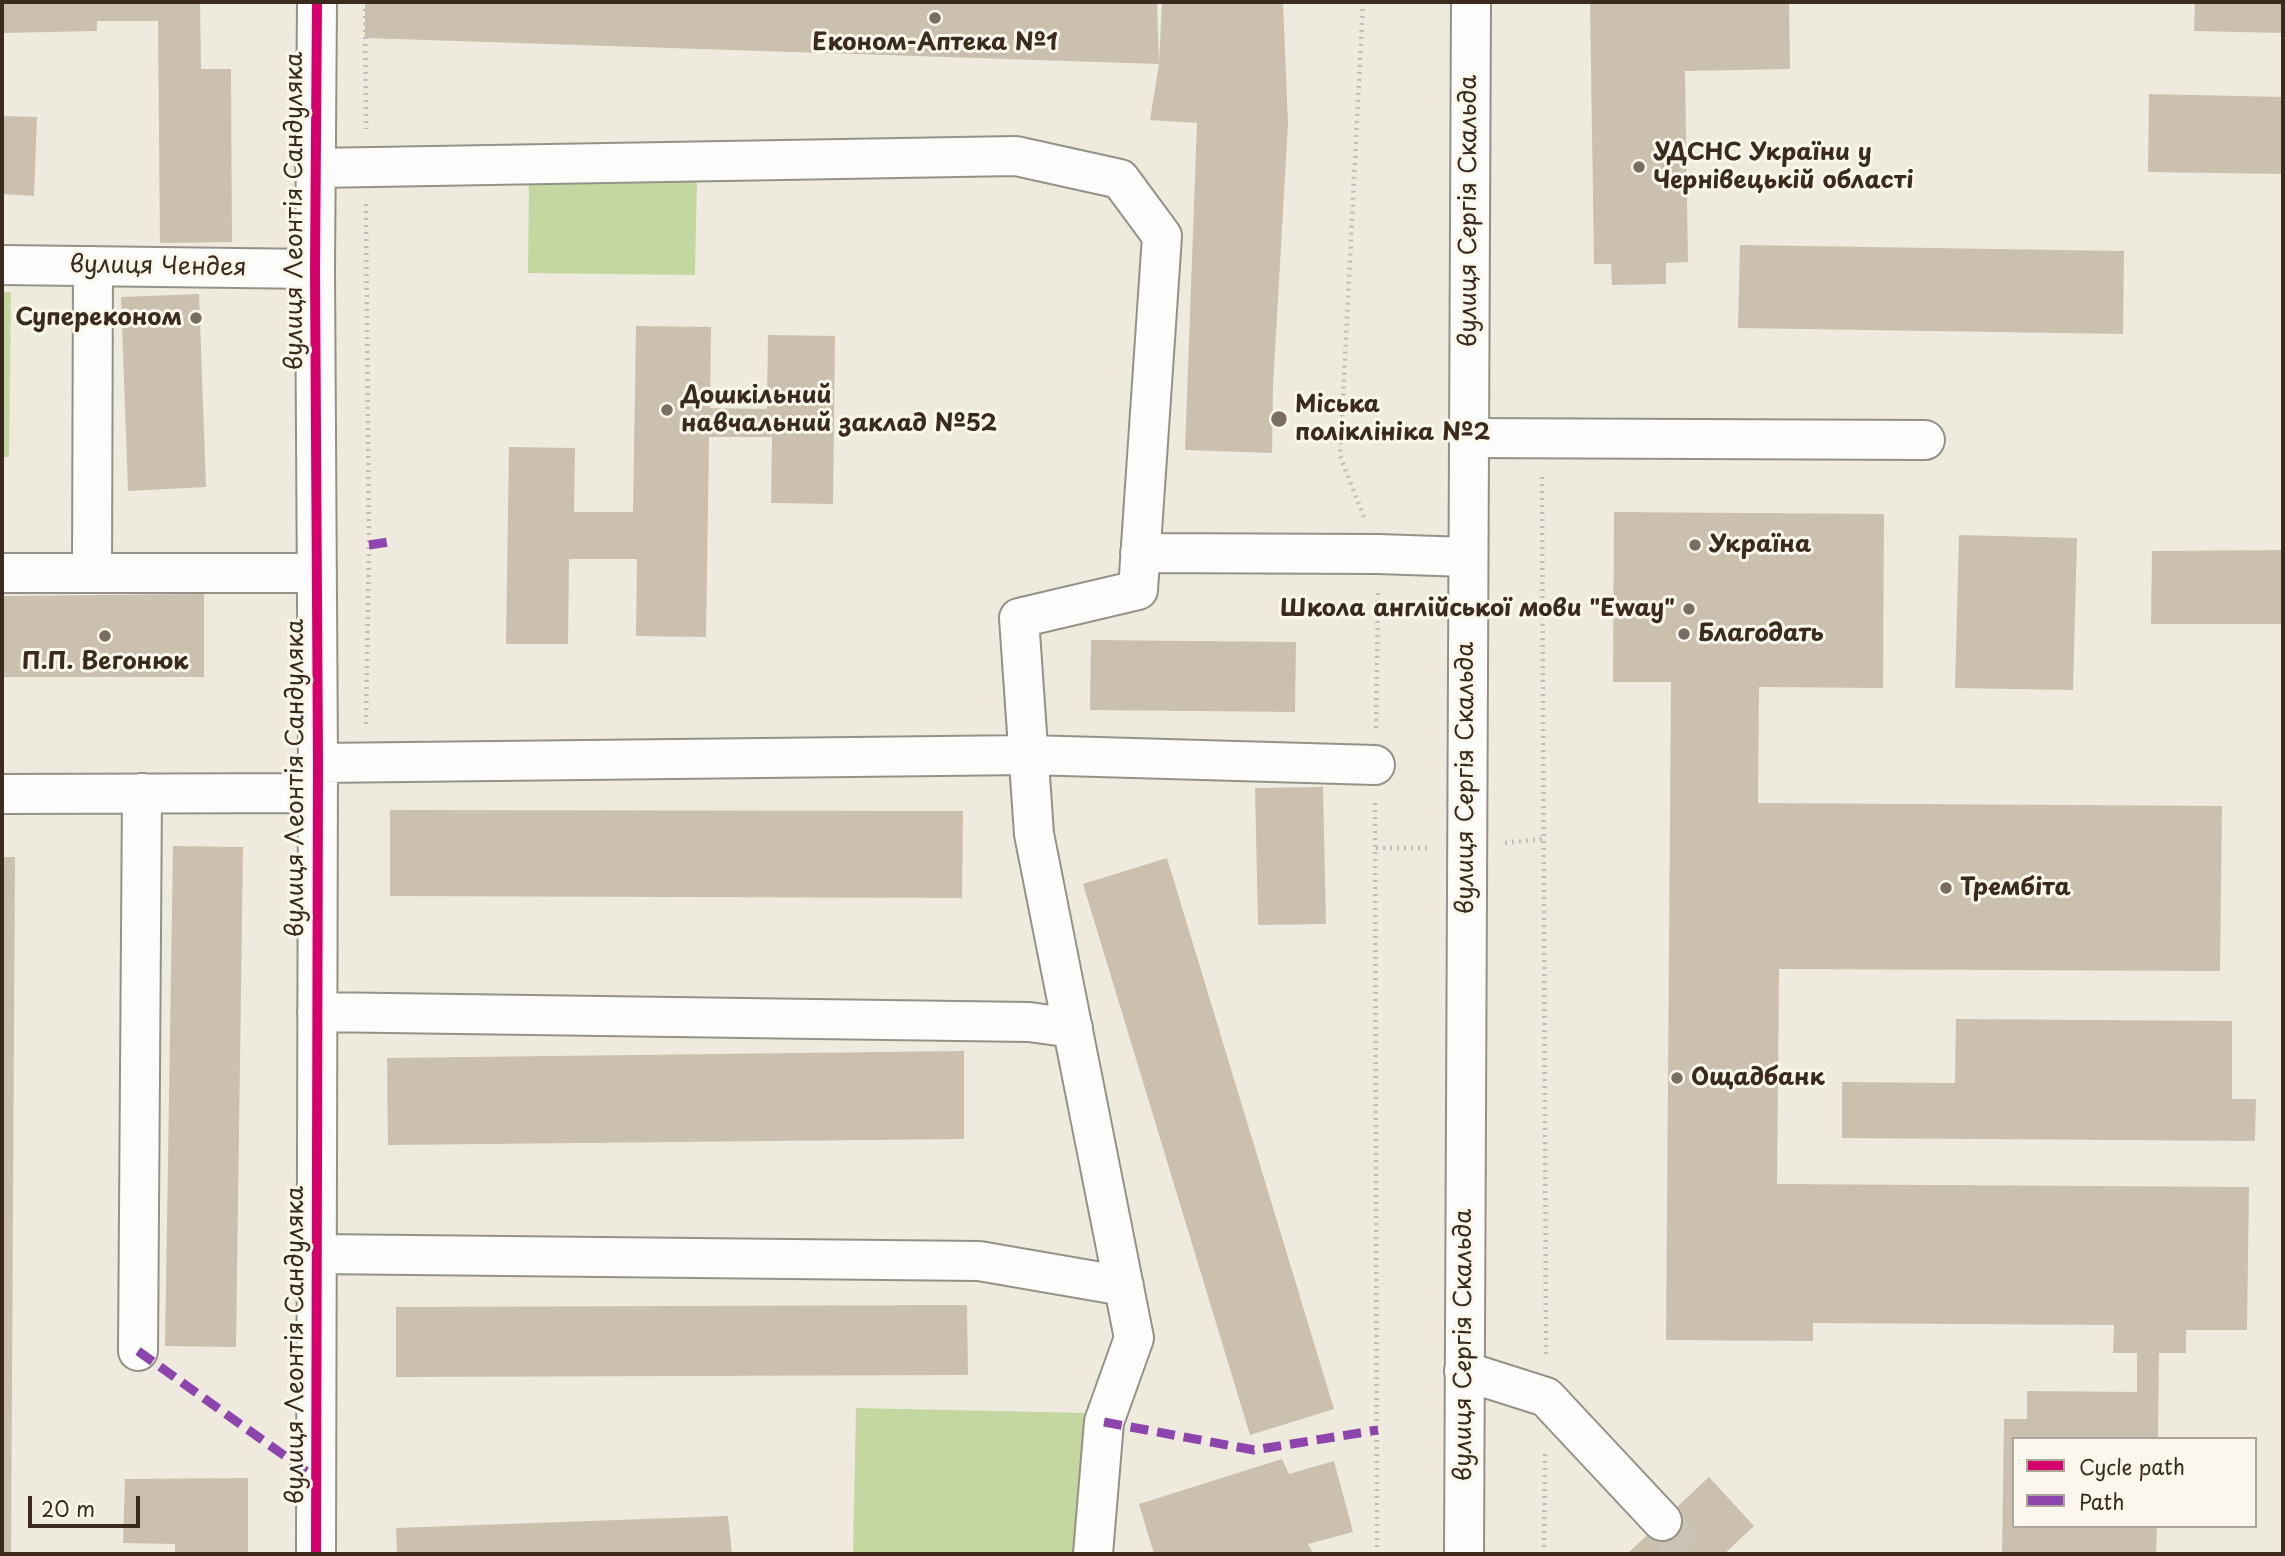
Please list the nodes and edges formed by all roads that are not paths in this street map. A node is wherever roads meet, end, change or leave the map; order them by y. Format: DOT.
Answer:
graph roads {
  1 [pos="317,2"];
  2 [pos="1471,2"];
  3 [pos="315,168"];
  4 [pos="2,265"];
  5 [pos="93,266"];
  6 [pos="314,269"];
  7 [pos="1468,438"];
  8 [pos="1925,440"];
  9 [pos="1140,553"];
  10 [pos="1467,557"];
  11 [pos="2,573"];
  12 [pos="92,573"];
  13 [pos="317,573"];
  14 [pos="1029,754"];
  15 [pos="1375,765"];
  16 [pos="318,778"];
  17 [pos="2,793"];
  18 [pos="142,793"];
  19 [pos="317,1012"];
  20 [pos="1073,1028"];
  21 [pos="317,1254"];
  22 [pos="1124,1286"];
  23 [pos="138,1351"];
  24 [pos="1464,1371"];
  25 [pos="1662,1521"];
  26 [pos="316,1554"];
  27 [pos="1093,1554"];
  28 [pos="1464,1554"];
  1 -- 3 [label="street, вулиця Леонтія Сандуляка"];
  2 -- 7 [label="street, вулиця Сергія Скальда"];
  3 -- 6 [label="street, вулиця Леонтія Сандуляка"];
  3 -- 9 [label="street"];
  4 -- 5 [label="street, вулиця Чендея"];
  5 -- 6 [label="street, вулиця Чендея"];
  5 -- 12 [label="street"];
  6 -- 13 [label="street, вулиця Леонтія Сандуляка"];
  7 -- 8 [label="street"];
  7 -- 10 [label="street, вулиця Сергія Скальда"];
  9 -- 10 [label="street"];
  9 -- 14 [label="street"];
  10 -- 24 [label="street, вулиця Сергія Скальда"];
  11 -- 12 [label="street"];
  12 -- 13 [label="street"];
  13 -- 16 [label="street, вулиця Леонтія Сандуляка"];
  14 -- 15 [label="street"];
  14 -- 16 [label="street"];
  14 -- 20 [label="street"];
  16 -- 18 [label="street"];
  16 -- 19 [label="street, вулиця Леонтія Сандуляка"];
  17 -- 18 [label="street"];
  18 -- 23 [label="street"];
  19 -- 20 [label="street"];
  19 -- 21 [label="street, вулиця Леонтія Сандуляка"];
  20 -- 22 [label="street"];
  21 -- 22 [label="street"];
  21 -- 26 [label="street, вулиця Леонтія Сандуляка"];
  22 -- 27 [label="street"];
  24 -- 25 [label="street"];
  24 -- 28 [label="street, вулиця Сергія Скальда"];
}
